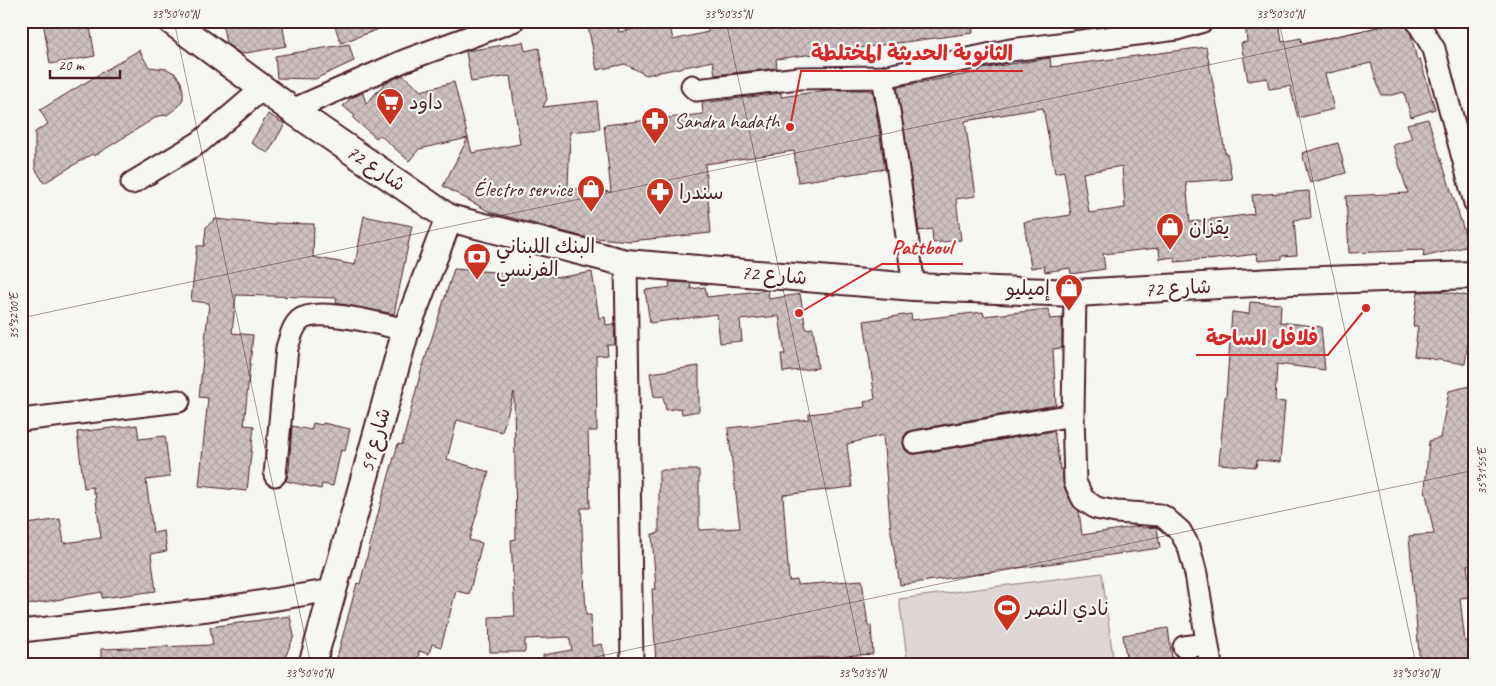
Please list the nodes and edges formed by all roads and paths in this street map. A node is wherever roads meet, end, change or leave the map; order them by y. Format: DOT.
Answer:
graph roads {
  1 [pos="171,21"];
  2 [pos="513,21"];
  3 [pos="1202,21"];
  4 [pos="1417,21"];
  5 [pos="883,77"];
  6 [pos="692,86"];
  7 [pos="262,89"];
  8 [pos="292,110"];
  9 [pos="132,183"];
  10 [pos="1475,203"];
  11 [pos="450,218"];
  12 [pos="626,263"];
  13 [pos="1475,275"];
  14 [pos="914,287"];
  15 [pos="1075,293"];
  16 [pos="406,330"];
  17 [pos="179,401"];
  18 [pos="1073,415"];
  19 [pos="21,420"];
  20 [pos="915,442"];
  21 [pos="275,475"];
  22 [pos="333,590"];
  23 [pos="21,631"];
  24 [pos="1207,644"];
  25 [pos="1184,647"];
  26 [pos="312,665"];
  27 [pos="632,665"];
  28 [pos="1211,665"];
  1 -- 7 [label="street, شارع 72"];
  2 -- 8 [label="street"];
  3 -- 5 [label="street"];
  4 -- 10 [label="street"];
  5 -- 6 [label="street"];
  5 -- 14 [label="street"];
  7 -- 8 [label="street, شارع 72"];
  7 -- 9 [label="street"];
  8 -- 11 [label="street, شارع 72"];
  11 -- 12 [label="street, شارع 72"];
  11 -- 16 [label="street, شارع 59"];
  12 -- 14 [label="street, شارع 72"];
  12 -- 27 [label="street"];
  13 -- 15 [label="street, شارع 72"];
  14 -- 15 [label="street, شارع 72"];
  15 -- 18 [label="street"];
  16 -- 21 [label="street"];
  16 -- 22 [label="street, شارع 59"];
  17 -- 19 [label="street"];
  18 -- 20 [label="street"];
  18 -- 24 [label="street"];
  22 -- 23 [label="street"];
  22 -- 26 [label="street, شارع 59"];
  24 -- 25 [label="street"];
  24 -- 28 [label="street"];
}
